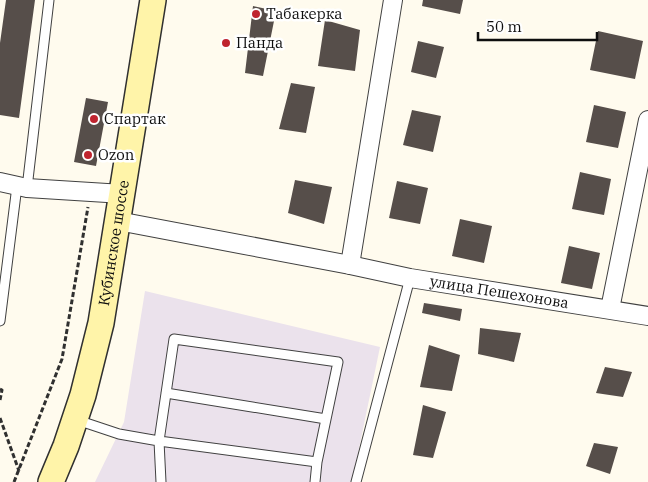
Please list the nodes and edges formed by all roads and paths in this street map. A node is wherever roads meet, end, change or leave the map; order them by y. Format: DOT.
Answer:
graph roads {
  1 [pos="49,0"];
  2 [pos="153,0"];
  3 [pos="393,0"];
  4 [pos="648,120"];
  5 [pos="645,150"];
  6 [pos="0,182"];
  7 [pos="22,187"];
  8 [pos="91,192"];
  9 [pos="123,194"];
  10 [pos="118,221"];
  11 [pos="350,265"];
  12 [pos="410,278"];
  13 [pos="610,309"];
  14 [pos="648,316"];
  15 [pos="0,321"];
  16 [pos="0,389"];
  17 [pos="166,393"];
  18 [pos="0,400"];
  19 [pos="0,418"];
  20 [pos="75,419"];
  21 [pos="326,419"];
  22 [pos="159,441"];
  23 [pos="317,462"];
  24 [pos="18,472"];
  25 [pos="14,482"];
  26 [pos="51,482"];
  27 [pos="161,482"];
  28 [pos="315,482"];
  29 [pos="356,482"];
  1 -- 7 [label="lane"];
  2 -- 9 [label="main road, Кубинское шоссе"];
  3 -- 11 [label="street"];
  4 -- 5 [label="street"];
  5 -- 13 [label="street"];
  6 -- 7 [label="street"];
  7 -- 8 [label="street"];
  7 -- 15 [label="lane"];
  8 -- 9 [label="street"];
  8 -- 24 [label="path"];
  9 -- 10 [label="main road, Кубинское шоссе"];
  10 -- 11 [label="street, улица Пешехонова"];
  10 -- 20 [label="main road, Кубинское шоссе"];
  11 -- 12 [label="street, улица Пешехонова"];
  12 -- 13 [label="street, улица Пешехонова"];
  12 -- 29 [label="lane"];
  13 -- 14 [label="street, улица Пешехонова"];
  16 -- 18 [label="path"];
  17 -- 21 [label="lane"];
  17 -- 21 [label="lane"];
  17 -- 22 [label="lane"];
  19 -- 24 [label="path"];
  20 -- 22 [label="lane"];
  20 -- 26 [label="main road, Кубинское шоссе"];
  21 -- 23 [label="lane"];
  22 -- 23 [label="lane"];
  22 -- 27 [label="lane"];
  23 -- 28 [label="lane"];
  24 -- 25 [label="path"];
}
